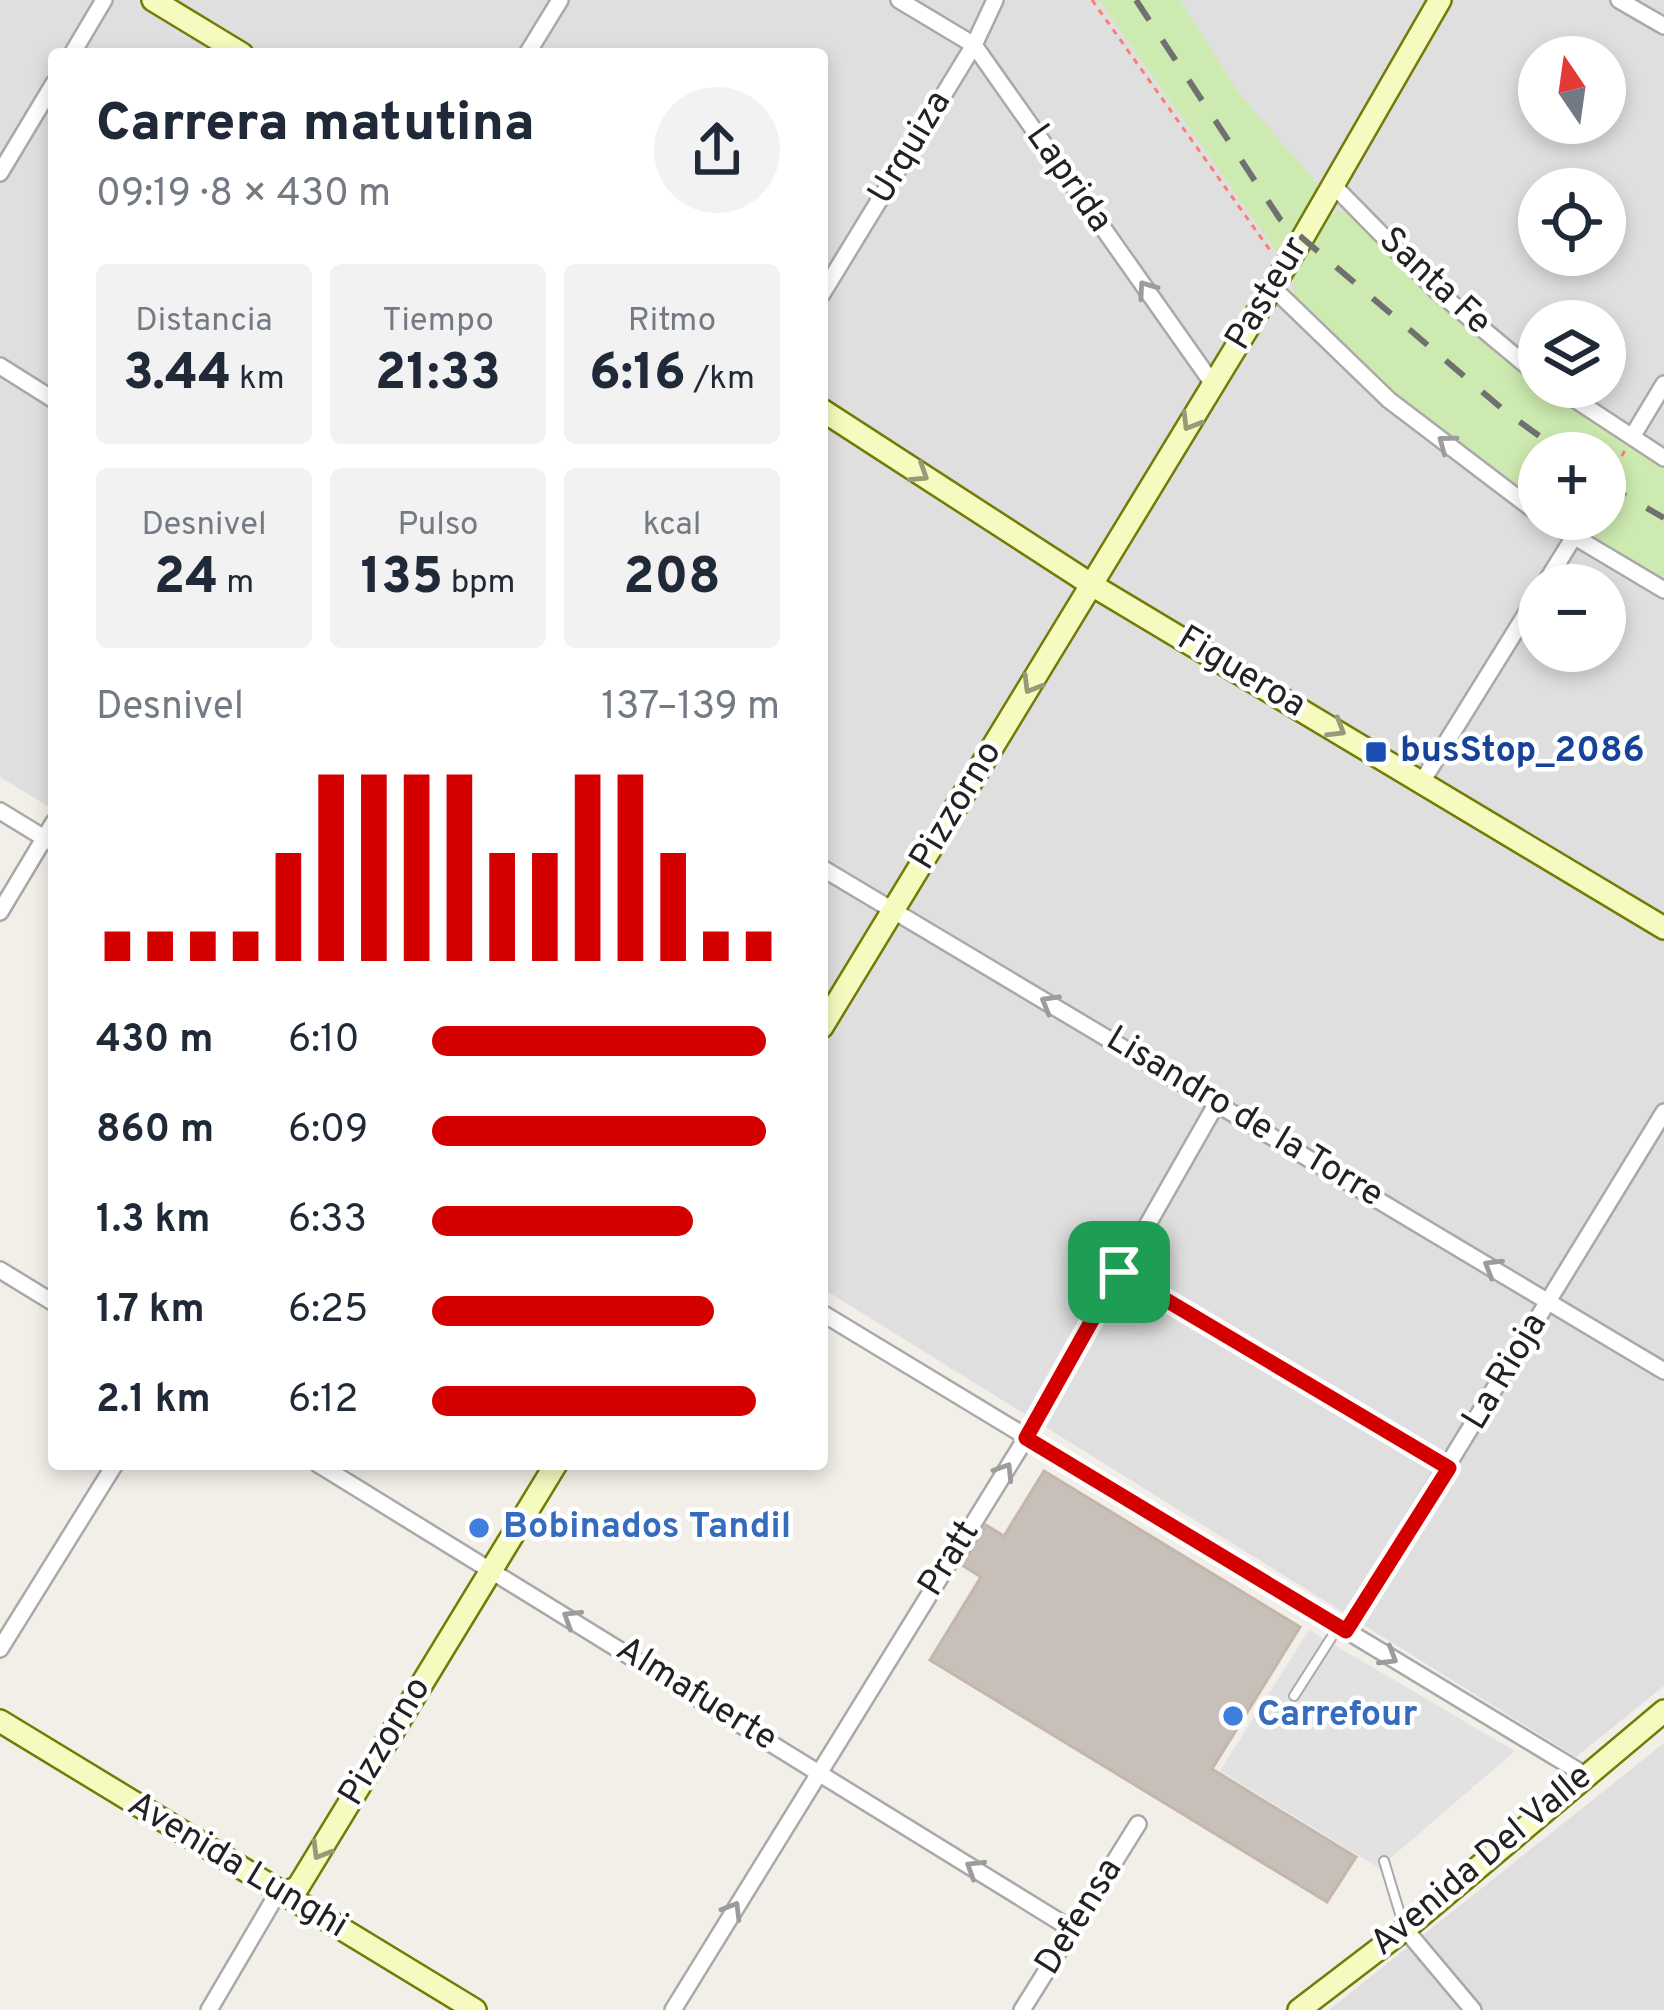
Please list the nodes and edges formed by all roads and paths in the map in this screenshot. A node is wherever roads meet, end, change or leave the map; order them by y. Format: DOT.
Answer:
graph roads {
  1 [pos="104,0"];
  2 [pos="153,0"];
  3 [pos="560,0"];
  4 [pos="899,0"];
  5 [pos="995,0"];
  6 [pos="1092,0"];
  7 [pos="1441,0"];
  8 [pos="1619,0"];
  9 [pos="1664,26"];
  10 [pos="974,46"];
  11 [pos="75,48"];
  12 [pos="232,48"];
  13 [pos="530,48"];
  14 [pos="48,93"];
  15 [pos="0,173"];
  16 [pos="1333,185"];
  17 [pos="1277,277"];
  18 [pos="828,284"];
  19 [pos="1518,358"];
  20 [pos="0,365"];
  21 [pos="1214,384"];
  22 [pos="1664,384"];
  23 [pos="48,396"];
  24 [pos="1588,408"];
  25 [pos="828,414"];
  26 [pos="1632,437"];
  27 [pos="1626,448"];
  28 [pos="1664,458"];
  29 [pos="1518,499"];
  30 [pos="1572,540"];
  31 [pos="1557,564"];
  32 [pos="1091,585"];
  33 [pos="1664,590"];
  34 [pos="1518,627"];
  35 [pos="1423,780"];
  36 [pos="0,811"];
  37 [pos="48,840"];
  38 [pos="48,842"];
  39 [pos="828,872"];
  40 [pos="0,912"];
  41 [pos="892,913"];
  42 [pos="1664,928"];
  43 [pos="828,1018"];
  44 [pos="1218,1101"];
  45 [pos="1664,1112"];
  46 [pos="0,1270"];
  47 [pos="1119,1272"];
  48 [pos="48,1299"];
  49 [pos="1549,1301"];
  50 [pos="828,1317"];
  51 [pos="1664,1371"];
  52 [pos="1026,1438"];
  53 [pos="1449,1468"];
  54 [pos="111,1470"];
  55 [pos="327,1470"];
  56 [pos="552,1470"];
  57 [pos="491,1569"];
  58 [pos="1346,1631"];
  59 [pos="0,1649"];
  60 [pos="1294,1696"];
  61 [pos="1664,1711"];
  62 [pos="0,1721"];
  63 [pos="818,1770"];
  64 [pos="1585,1775"];
  65 [pos="1138,1824"];
  66 [pos="1384,1861"];
  67 [pos="284,1894"];
  68 [pos="1405,1929"];
  69 [pos="1072,1930"];
  70 [pos="209,2010"];
  71 [pos="475,2010"];
  72 [pos="673,2010"];
  73 [pos="1022,2010"];
  74 [pos="1299,2010"];
  75 [pos="1473,2010"];
  1 -- 11 [label="street"];
  2 -- 12 [label="street"];
  3 -- 13 [label="street"];
  4 -- 10 [label="street, Laprida"];
  5 -- 10 [label="street, Urquiza"];
  6 -- 17 [label="path"];
  7 -- 16 [label="street, Pasteur"];
  8 -- 9 [label="street"];
  10 -- 18 [label="street, Urquiza"];
  21 -- 10 [label="street, Laprida, one-way"];
  14 -- 15 [label="street"];
  16 -- 17 [label="street, Pasteur"];
  16 -- 19 [label="street, Santa Fe"];
  17 -- 21 [label="street, Pasteur"];
  29 -- 17 [label="street, one-way"];
  20 -- 23 [label="street"];
  21 -- 32 [label="street, Pasteur, one-way"];
  22 -- 26 [label="street"];
  24 -- 26 [label="street"];
  25 -- 32 [label="street, Figueroa, one-way"];
  26 -- 27 [label="path"];
  26 -- 28 [label="street"];
  30 -- 31 [label="street"];
  30 -- 33 [label="street"];
  32 -- 35 [label="street, Figueroa, one-way"];
  32 -- 41 [label="street, Pizzorno, one-way"];
  34 -- 35 [label="street"];
  35 -- 42 [label="street, Figueroa"];
  36 -- 37 [label="street"];
  38 -- 40 [label="street"];
  39 -- 41 [label="street, Lisandro de la Torre"];
  41 -- 43 [label="street, Pizzorno"];
  44 -- 41 [label="street, Lisandro de la Torre, one-way"];
  44 -- 47 [label="street, Pratt"];
  49 -- 44 [label="street, Lisandro de la Torre, one-way"];
  45 -- 49 [label="street, La Rioja"];
  46 -- 48 [label="street"];
  47 -- 52 [label="street, Pratt"];
  47 -- 53 [label="street"];
  49 -- 51 [label="street, Lisandro de la Torre"];
  49 -- 53 [label="street, La Rioja"];
  50 -- 52 [label="street"];
  52 -- 58 [label="street"];
  63 -- 52 [label="street, Pratt, one-way"];
  53 -- 58 [label="street, La Rioja"];
  54 -- 59 [label="street"];
  55 -- 57 [label="street, Almafuerte"];
  56 -- 57 [label="street, Pizzorno"];
  63 -- 57 [label="street, Almafuerte, one-way"];
  57 -- 67 [label="street, Pizzorno, one-way"];
  58 -- 60 [label="lane"];
  58 -- 64 [label="street, one-way"];
  61 -- 64 [label="street, Avenida Del Valle"];
  62 -- 67 [label="street, Avenida Lunghi"];
  69 -- 63 [label="street, Almafuerte, one-way"];
  72 -- 63 [label="street, Pratt, one-way"];
  64 -- 68 [label="street, Avenida Del Valle"];
  65 -- 69 [label="street, Defensa"];
  66 -- 68 [label="lane"];
  67 -- 70 [label="street, Pizzorno"];
  67 -- 71 [label="street, Avenida Lunghi"];
  68 -- 74 [label="street, Avenida Del Valle"];
  68 -- 75 [label="street"];
  69 -- 73 [label="street, Defensa"];
}
